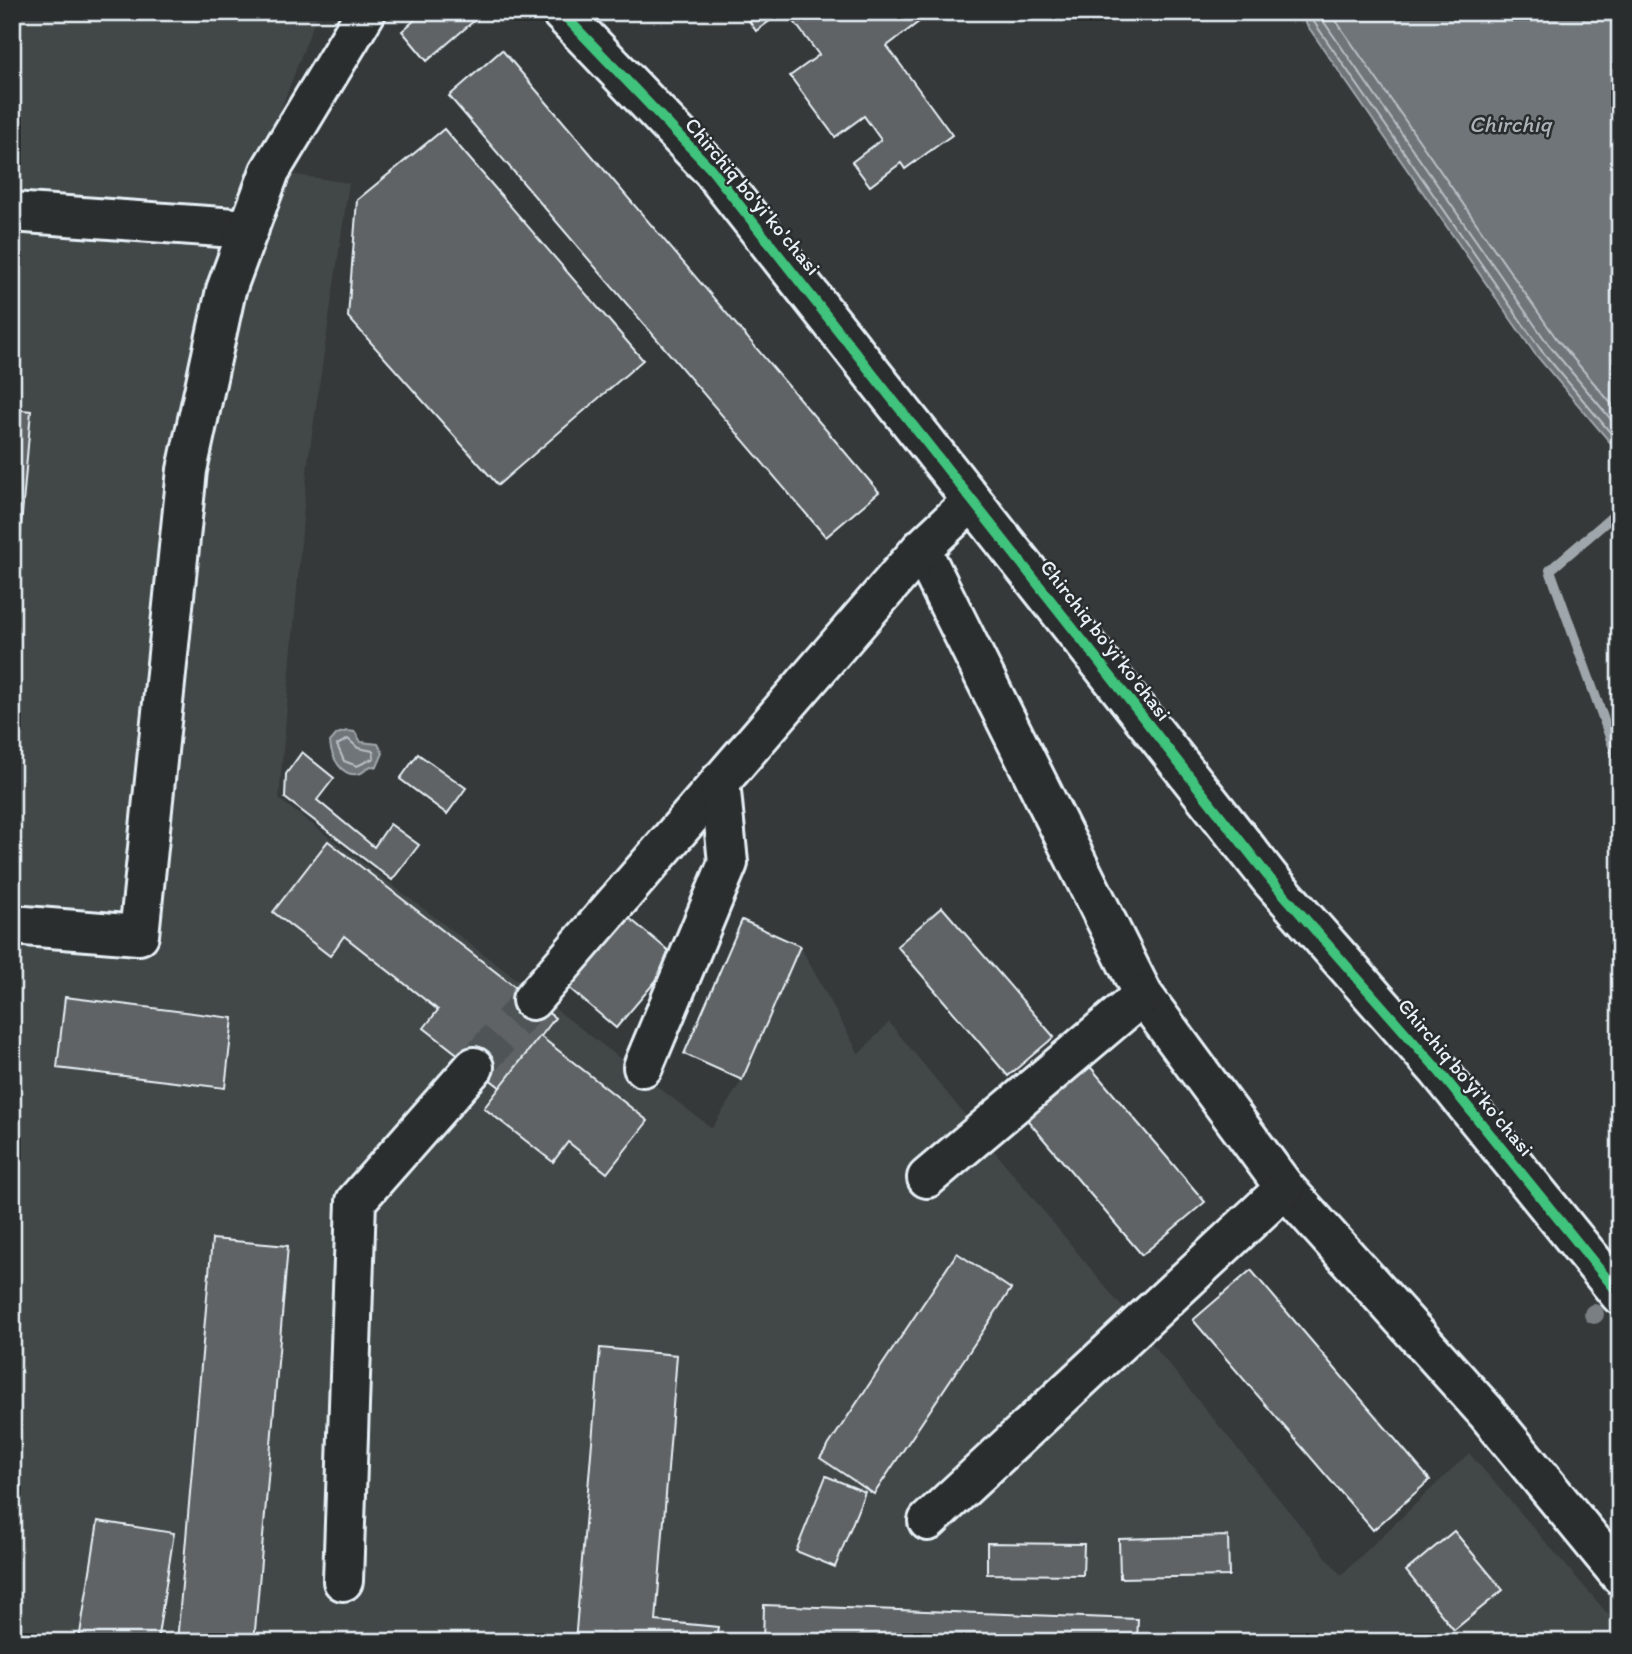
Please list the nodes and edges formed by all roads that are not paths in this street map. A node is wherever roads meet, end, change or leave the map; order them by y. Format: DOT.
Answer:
graph roads {
  1 [pos="366,12"];
  2 [pos="561,12"];
  3 [pos="12,212"];
  4 [pos="249,229"];
  5 [pos="972,501"];
  6 [pos="921,549"];
  7 [pos="720,781"];
  8 [pos="12,925"];
  9 [pos="1143,995"];
  10 [pos="532,1000"];
  11 [pos="474,1067"];
  12 [pos="643,1067"];
  13 [pos="927,1178"];
  14 [pos="1285,1188"];
  15 [pos="1620,1295"];
  16 [pos="928,1521"];
  17 [pos="1620,1575"];
  18 [pos="343,1581"];
  1 -- 4 [label="street"];
  2 -- 5 [label="street, Chirchiq bo'yi ko'chasi"];
  3 -- 4 [label="street"];
  4 -- 8 [label="street"];
  5 -- 6 [label="street"];
  5 -- 15 [label="street, Chirchiq bo'yi ko'chasi"];
  6 -- 7 [label="street"];
  6 -- 9 [label="street"];
  7 -- 10 [label="street"];
  7 -- 12 [label="street"];
  9 -- 13 [label="street"];
  9 -- 14 [label="street"];
  11 -- 18 [label="street"];
  14 -- 16 [label="street"];
  14 -- 17 [label="street"];
}
